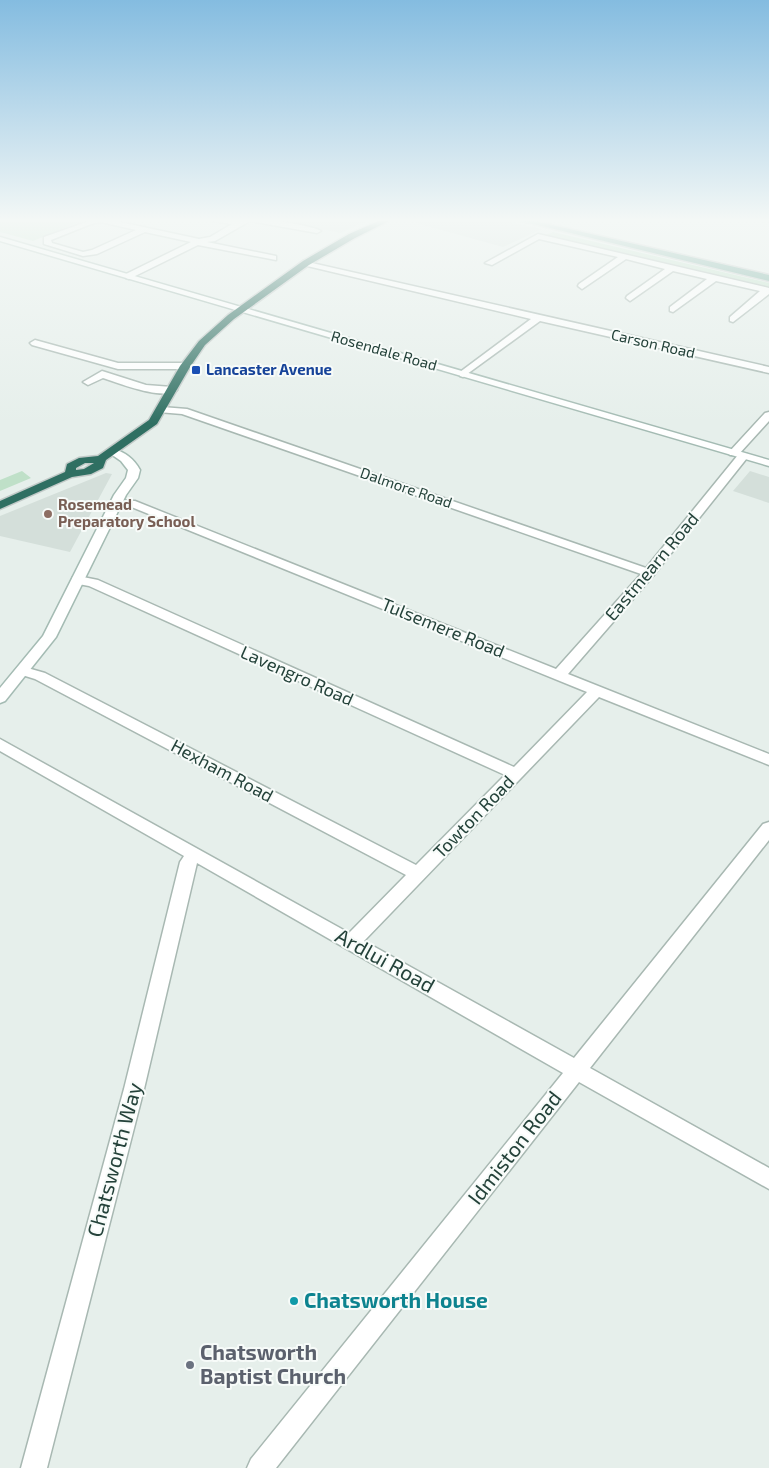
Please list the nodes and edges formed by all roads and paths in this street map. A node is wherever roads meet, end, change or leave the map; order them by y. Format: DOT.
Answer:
graph roads {
  1 [pos="167,288"];
  2 [pos="273,288"];
  3 [pos="409,288"];
  4 [pos="644,288"];
  5 [pos="701,288"];
  6 [pos="753,288"];
  7 [pos="768,291"];
  8 [pos="630,298"];
  9 [pos="673,309"];
  10 [pos="242,310"];
  11 [pos="538,318"];
  12 [pos="733,319"];
  13 [pos="35,343"];
  14 [pos="185,366"];
  15 [pos="769,370"];
  16 [pos="463,374"];
  17 [pos="88,382"];
  18 [pos="172,390"];
  19 [pos="162,410"];
  20 [pos="769,415"];
  21 [pos="113,452"];
  22 [pos="739,454"];
  23 [pos="769,463"];
  24 [pos="116,502"];
  25 [pos="0,505"];
  26 [pos="649,573"];
  27 [pos="78,580"];
  28 [pos="24,670"];
  29 [pos="559,676"];
  30 [pos="597,691"];
  31 [pos="0,698"];
  32 [pos="0,744"];
  33 [pos="769,760"];
  34 [pos="516,774"];
  35 [pos="768,832"];
  36 [pos="195,854"];
  37 [pos="419,874"];
  38 [pos="351,942"];
  39 [pos="577,1069"];
  40 [pos="769,1179"];
  41 [pos="34,1468"];
  42 [pos="260,1468"];
  1 -- 10 [label="street, Rosendale Road"];
  2 -- 10 [label="highway"];
  3 -- 11 [label="street, Carson Road"];
  4 -- 8 [label="street"];
  5 -- 9 [label="street"];
  6 -- 7 [label="street"];
  7 -- 12 [label="street"];
  10 -- 14 [label="highway"];
  10 -- 16 [label="street, Rosendale Road"];
  11 -- 15 [label="street, Carson Road"];
  11 -- 16 [label="street"];
  13 -- 14 [label="street"];
  14 -- 18 [label="highway"];
  16 -- 22 [label="street, Rosendale Road"];
  17 -- 18 [label="street"];
  18 -- 19 [label="highway"];
  19 -- 21 [label="highway"];
  19 -- 26 [label="street, Dalmore Road"];
  20 -- 22 [label="street"];
  21 -- 24 [label="street"];
  21 -- 25 [label="highway"];
  22 -- 23 [label="street, Rosendale Road"];
  22 -- 26 [label="street, Eastmearn Road"];
  24 -- 27 [label="street"];
  24 -- 29 [label="street, Tulsemere Road"];
  26 -- 29 [label="street, Eastmearn Road"];
  27 -- 28 [label="street"];
  27 -- 34 [label="street, Lavengro Road"];
  28 -- 31 [label="street"];
  28 -- 37 [label="street, Hexham Road"];
  29 -- 30 [label="street, Tulsemere Road"];
  30 -- 33 [label="street, Tulsemere Road"];
  30 -- 34 [label="street, Towton Road"];
  32 -- 36 [label="street, Ardlui Road"];
  34 -- 37 [label="street, Towton Road"];
  35 -- 39 [label="street, Idmiston Road"];
  36 -- 38 [label="street, Ardlui Road"];
  36 -- 41 [label="street, Chatsworth Way"];
  37 -- 38 [label="street, Towton Road"];
  38 -- 39 [label="street, Ardlui Road"];
  39 -- 40 [label="street, Ardlui Road"];
  39 -- 42 [label="street, Idmiston Road"];
}
